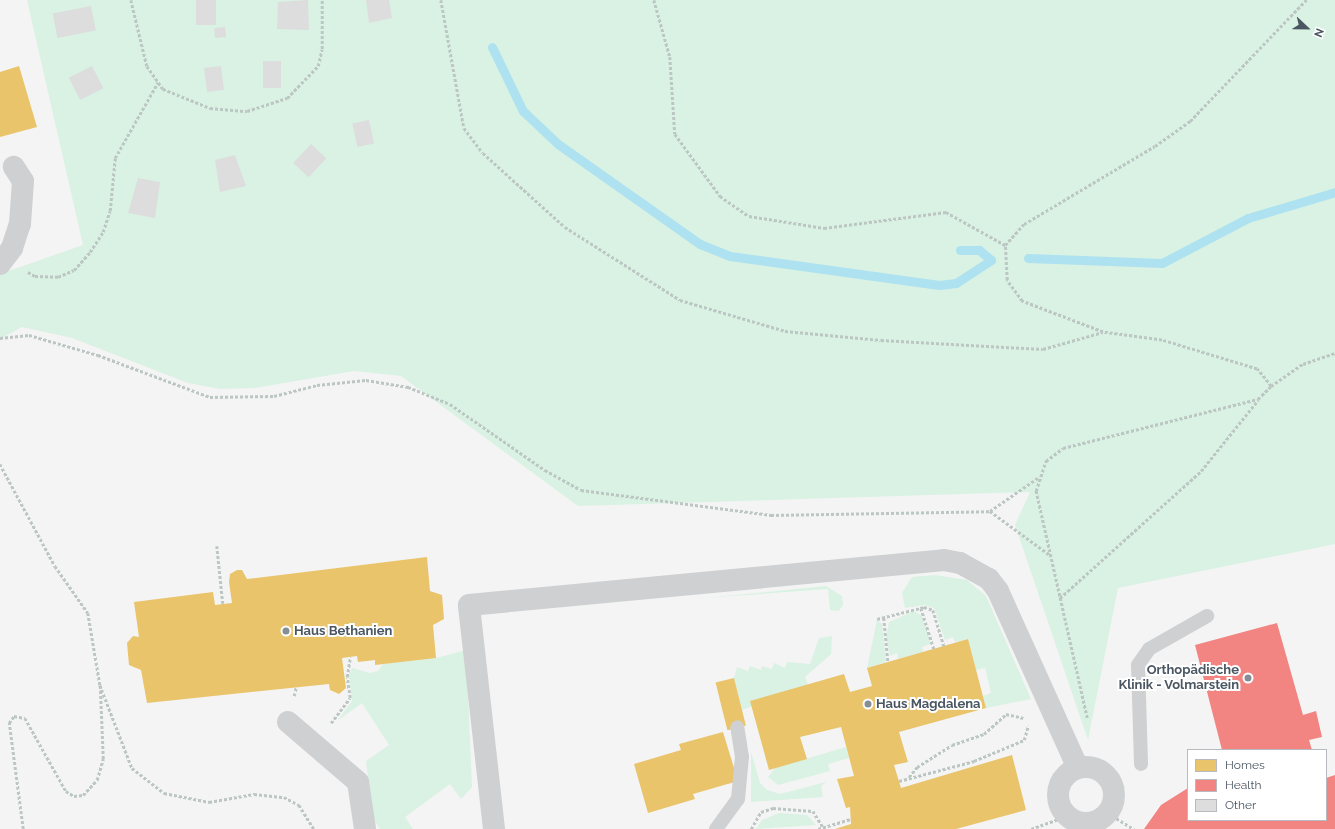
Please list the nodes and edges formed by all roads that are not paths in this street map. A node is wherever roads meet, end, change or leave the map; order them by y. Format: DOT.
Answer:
graph roads {
  1 [pos="14,167"];
  2 [pos="0,264"];
  3 [pos="1207,616"];
  4 [pos="288,722"];
  5 [pos="737,727"];
  6 [pos="1141,764"];
  7 [pos="1078,768"];
  8 [pos="1102,821"];
  9 [pos="365,829"];
  10 [pos="494,829"];
  11 [pos="716,829"];
  1 -- 2 [label="street"];
  3 -- 6 [label="lane"];
  4 -- 9 [label="street"];
  5 -- 11 [label="lane"];
  7 -- 8 [label="street"];
  7 -- 8 [label="street"];
  7 -- 10 [label="street"];
}
